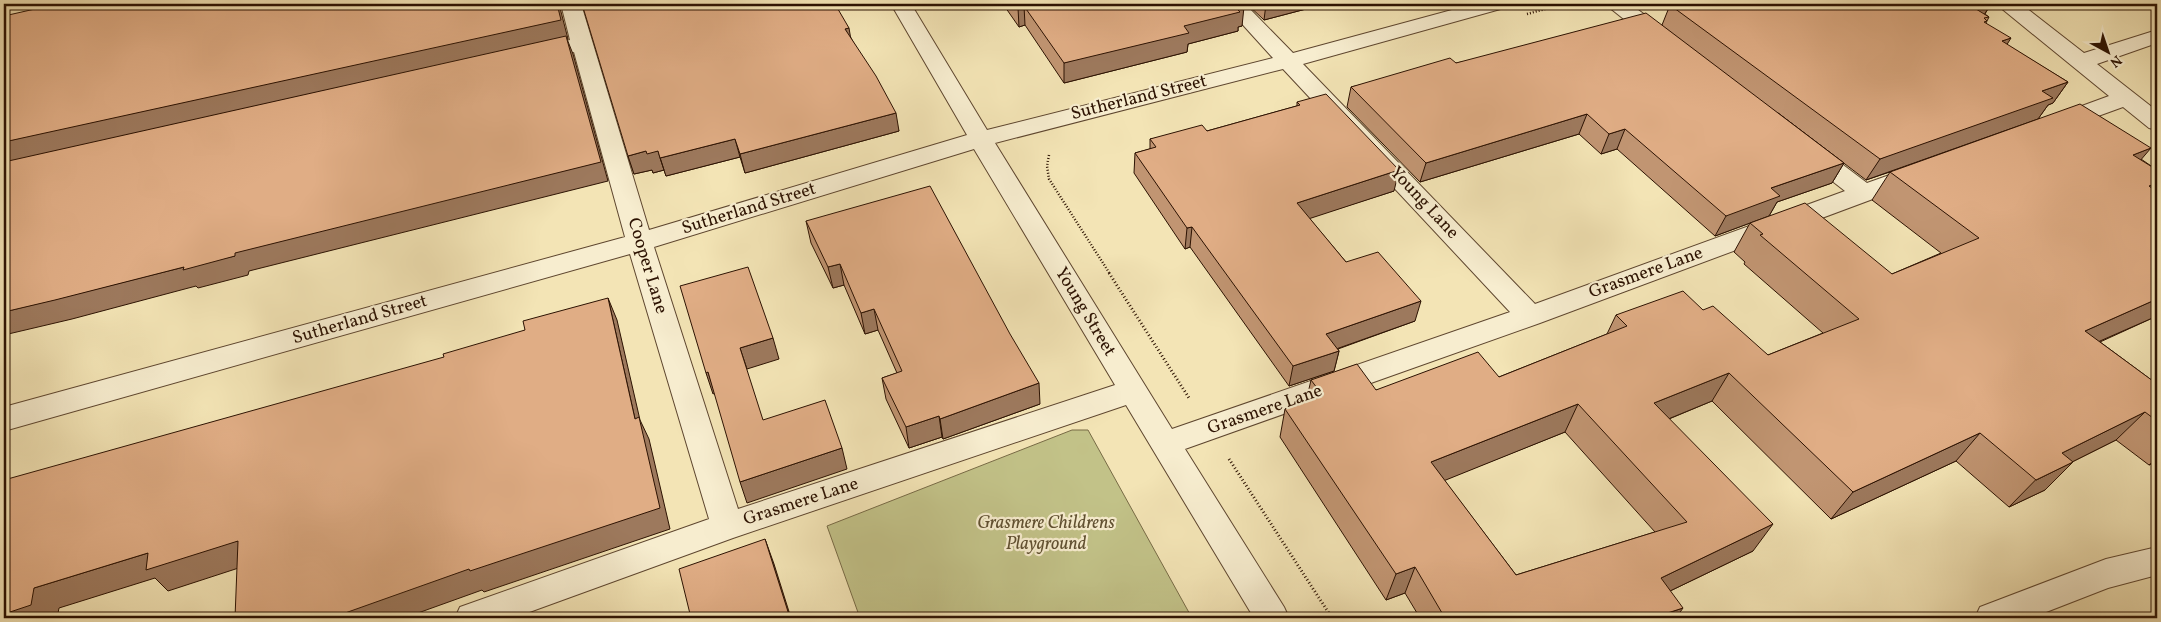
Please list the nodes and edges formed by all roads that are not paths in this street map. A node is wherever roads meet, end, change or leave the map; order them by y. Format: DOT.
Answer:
graph roads {
  1 [pos="571,4"];
  2 [pos="901,4"];
  3 [pos="1234,4"];
  4 [pos="1496,4"];
  5 [pos="1617,4"];
  6 [pos="2008,4"];
  7 [pos="2157,36"];
  8 [pos="582,44"];
  9 [pos="1678,50"];
  10 [pos="514,59"];
  11 [pos="1289,61"];
  12 [pos="2080,62"];
  13 [pos="2126,98"];
  14 [pos="2157,123"];
  15 [pos="2032,132"];
  16 [pos="1793,138"];
  17 [pos="980,139"];
  18 [pos="1938,165"];
  19 [pos="1863,192"];
  20 [pos="640,242"];
  21 [pos="1530,316"];
  22 [pos="1132,391"];
  23 [pos="4,419"];
  24 [pos="1165,444"];
  25 [pos="727,526"];
  26 [pos="2157,561"];
  27 [pos="472,618"];
  28 [pos="1272,618"];
  29 [pos="1992,618"];
  1 -- 8 [label="street, Cooper Lane"];
  2 -- 17 [label="street, Young Street"];
  3 -- 11 [label="street, Young Lane"];
  4 -- 11 [label="street, Sutherland Street"];
  5 -- 9 [label="street"];
  6 -- 12 [label="street"];
  7 -- 12 [label="street"];
  8 -- 10 [label="street"];
  8 -- 20 [label="street, Cooper Lane"];
  11 -- 17 [label="street, Sutherland Street"];
  11 -- 21 [label="street, Young Lane"];
  12 -- 13 [label="street"];
  13 -- 14 [label="street"];
  13 -- 15 [label="street"];
  16 -- 19 [label="street"];
  17 -- 20 [label="street, Sutherland Street"];
  17 -- 22 [label="street, Young Street"];
  18 -- 19 [label="street, Grasmere Lane"];
  19 -- 21 [label="street, Grasmere Lane"];
  20 -- 23 [label="street, Sutherland Street"];
  20 -- 25 [label="street, Cooper Lane"];
  21 -- 24 [label="street, Grasmere Lane"];
  22 -- 24 [label="street, Young Street"];
  22 -- 25 [label="street, Grasmere Lane"];
  24 -- 28 [label="street, Young Street"];
  25 -- 27 [label="street, Grasmere Lane"];
  26 -- 29 [label="street"];
}
